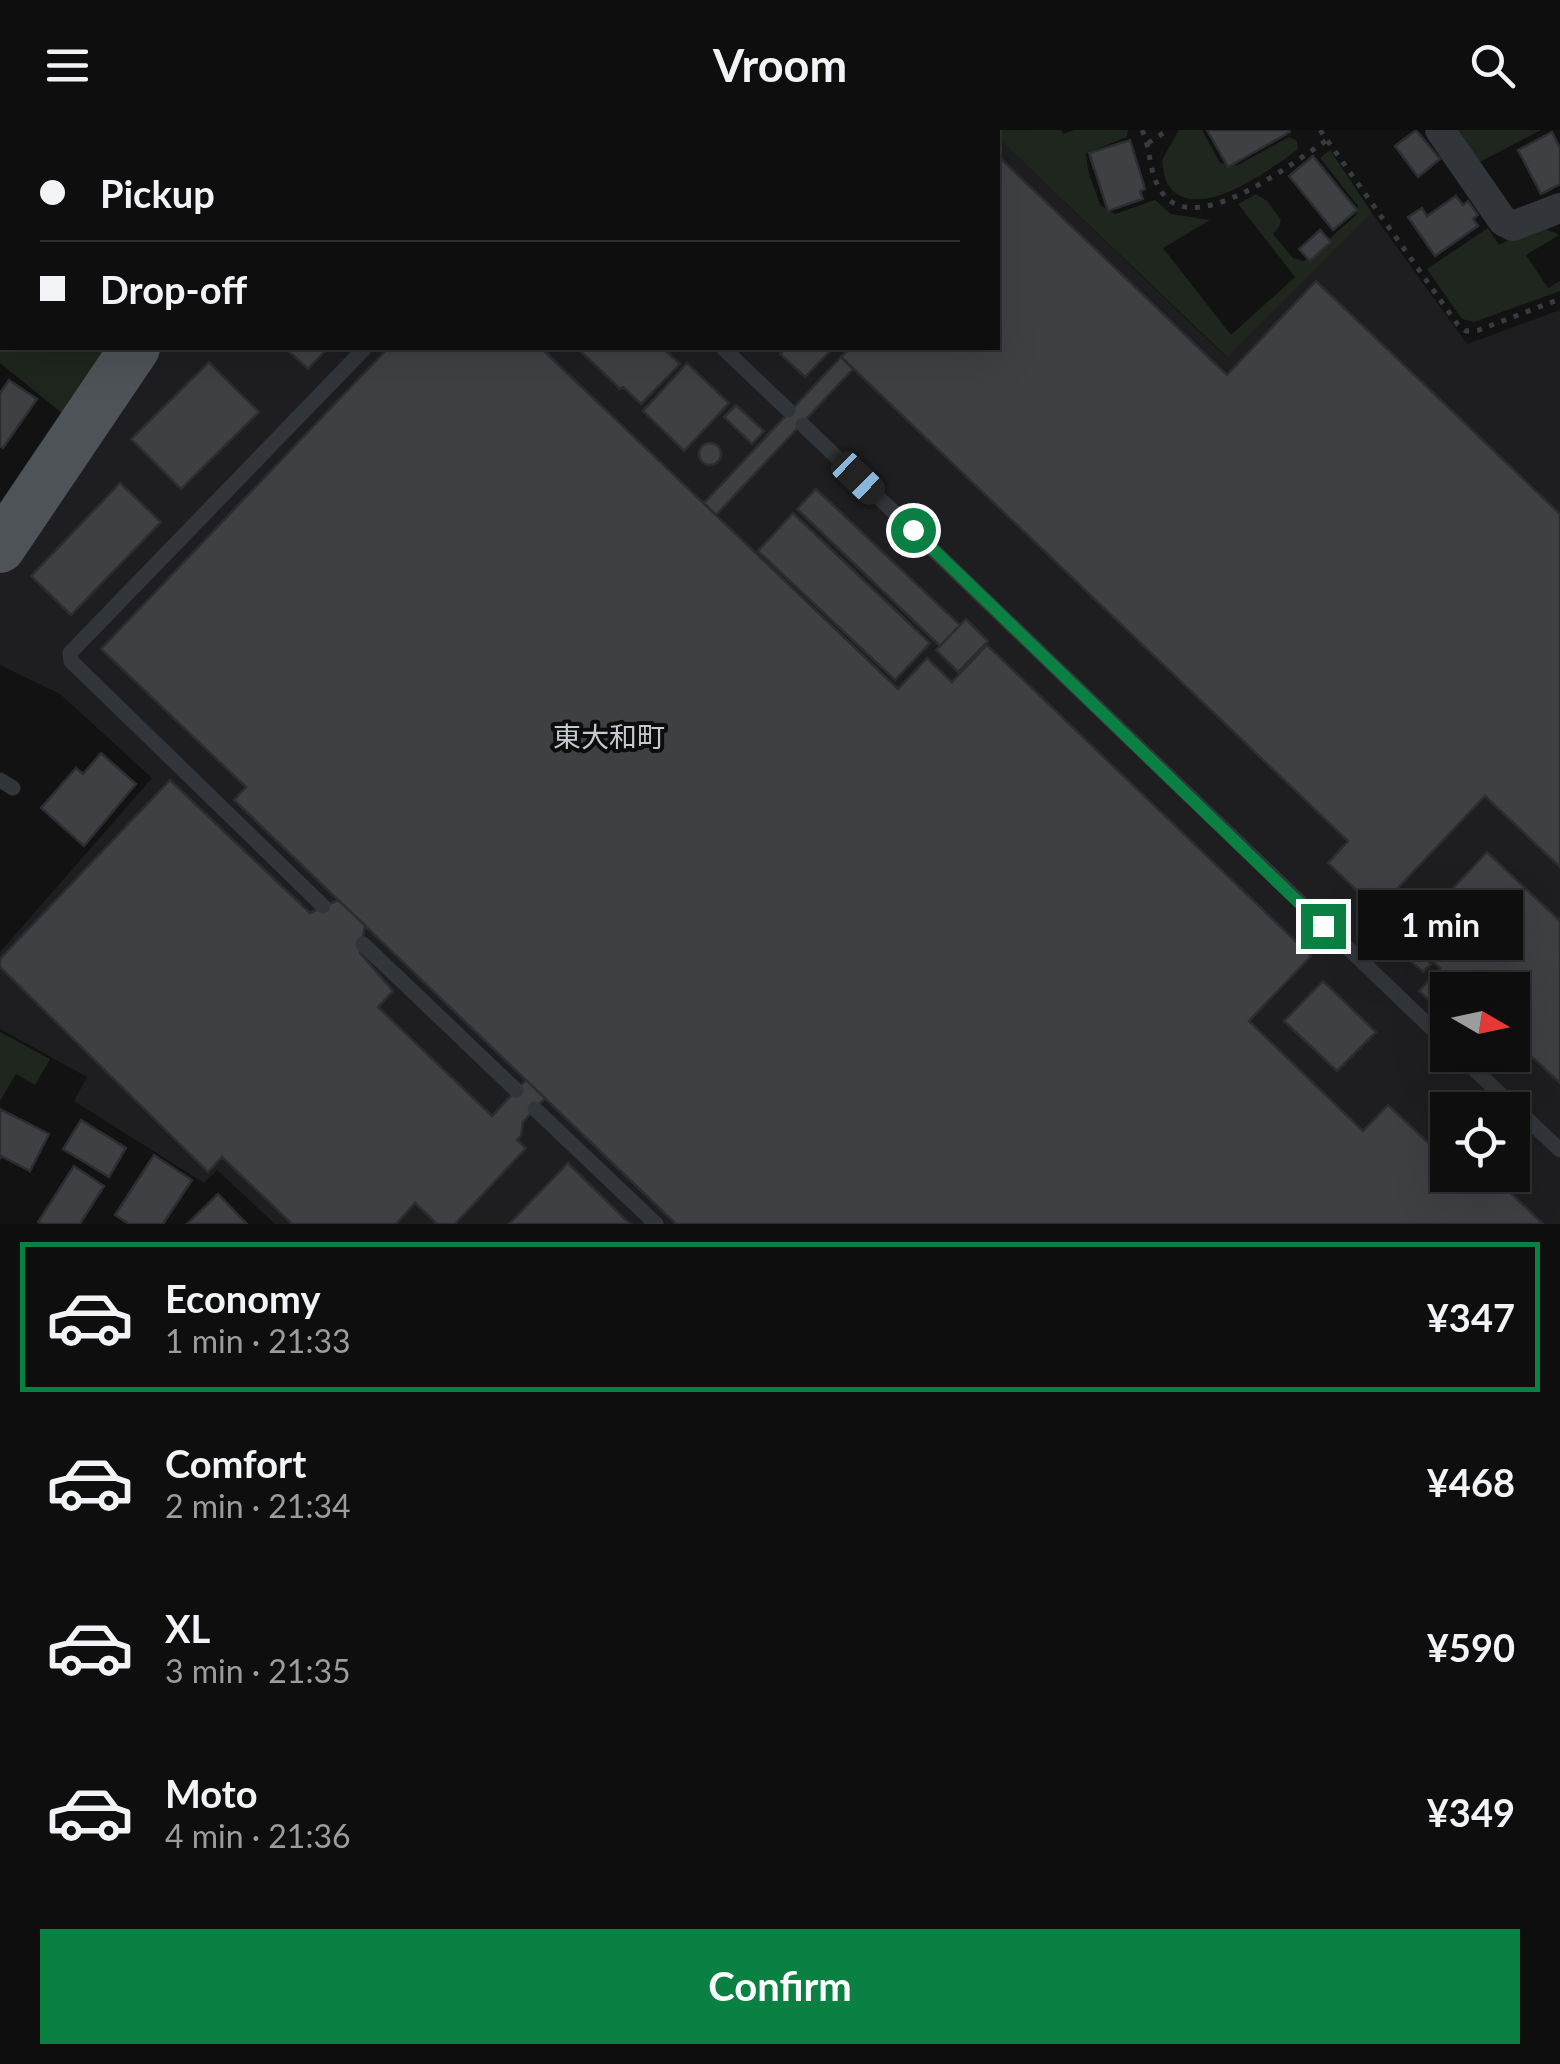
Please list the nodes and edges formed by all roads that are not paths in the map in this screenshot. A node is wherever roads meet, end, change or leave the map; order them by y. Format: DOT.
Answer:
graph roads {
  1 [pos="1440,130"];
  2 [pos="1560,208"];
  3 [pos="135,350"];
  4 [pos="363,350"];
  5 [pos="725,350"];
  6 [pos="788,410"];
  7 [pos="803,425"];
  8 [pos="0,548"];
  9 [pos="323,906"];
  10 [pos="363,944"];
  11 [pos="1430,1027"];
  12 [pos="1477,1072"];
  13 [pos="516,1090"];
  14 [pos="535,1109"];
  15 [pos="1560,1150"];
  16 [pos="656,1224"];
  1 -- 2 [label="street"];
  3 -- 8 [label="main road"];
  4 -- 9 [label="lane"];
  5 -- 6 [label="lane"];
  7 -- 11 [label="lane"];
  10 -- 13 [label="lane"];
  12 -- 15 [label="lane"];
  14 -- 16 [label="lane"];
}
